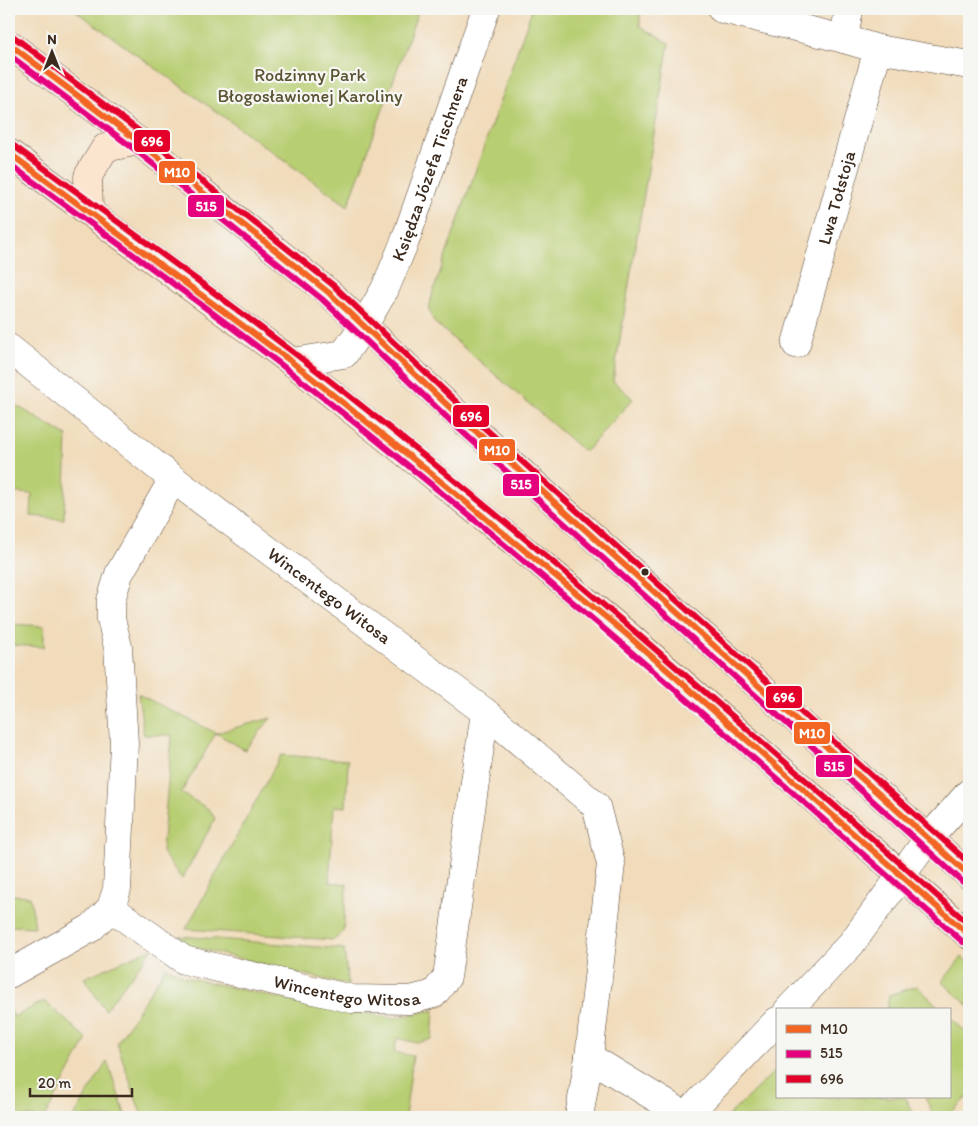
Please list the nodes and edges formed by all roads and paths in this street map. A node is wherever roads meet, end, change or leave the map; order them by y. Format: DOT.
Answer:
graph roads {
  1 [pos="486,9"];
  2 [pos="722,9"];
  3 [pos="849,9"];
  4 [pos="844,39"];
  5 [pos="9,44"];
  6 [pos="878,50"];
  7 [pos="969,65"];
  8 [pos="138,141"];
  9 [pos="9,153"];
  10 [pos="89,212"];
  11 [pos="364,325"];
  12 [pos="796,344"];
  13 [pos="9,348"];
  14 [pos="292,362"];
  15 [pos="172,479"];
  16 [pos="485,712"];
  17 [pos="969,793"];
  18 [pos="928,839"];
  19 [pos="903,875"];
  20 [pos="969,875"];
  21 [pos="111,908"];
  22 [pos="969,935"];
  23 [pos="9,974"];
  24 [pos="790,1008"];
  25 [pos="776,1022"];
  26 [pos="589,1057"];
  27 [pos="579,1117"];
  28 [pos="686,1117"];
  1 -- 11 [label="street, Księdza Józefa Tischnera"];
  2 -- 4 [label="street"];
  3 -- 4 [label="street"];
  4 -- 6 [label="street"];
  5 -- 8 [label="street"];
  6 -- 7 [label="street"];
  6 -- 12 [label="street, Lwa Tołstoja"];
  8 -- 10 [label="street"];
  8 -- 11 [label="street"];
  9 -- 10 [label="street"];
  10 -- 14 [label="street"];
  11 -- 14 [label="street, Księdza Józefa Tischnera"];
  11 -- 18 [label="street"];
  13 -- 15 [label="street, Wincentego Witosa"];
  14 -- 19 [label="street"];
  15 -- 16 [label="street, Wincentego Witosa"];
  15 -- 21 [label="street"];
  16 -- 21 [label="street, Wincentego Witosa"];
  16 -- 26 [label="street, Wincentego Witosa"];
  17 -- 18 [label="street"];
  18 -- 19 [label="street"];
  18 -- 20 [label="street"];
  19 -- 22 [label="street"];
  19 -- 24 [label="street"];
  21 -- 23 [label="street"];
  25 -- 28 [label="street"];
  26 -- 27 [label="street, Wincentego Witosa"];
  26 -- 28 [label="street"];
}
